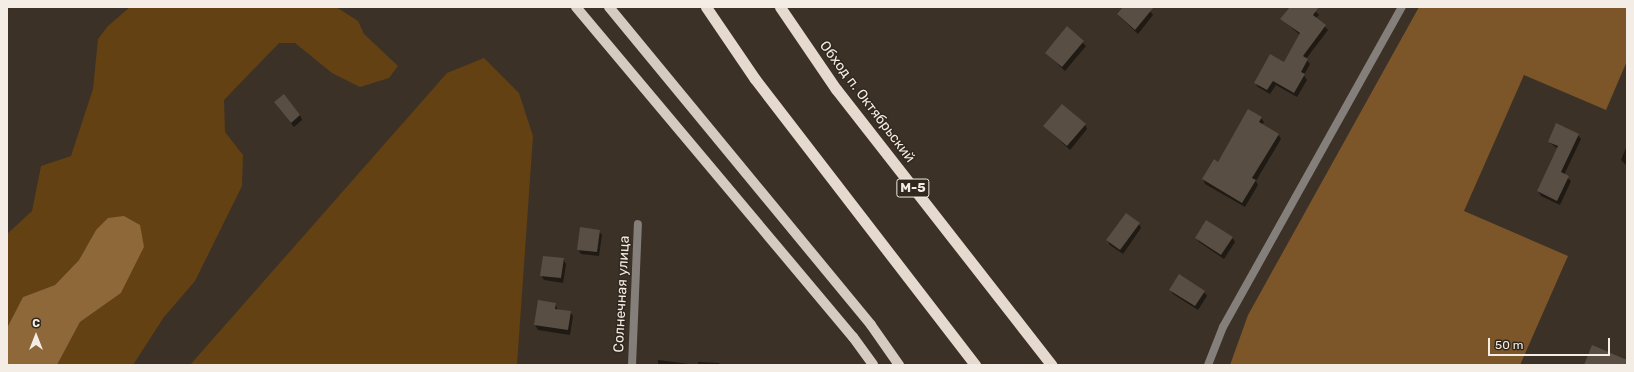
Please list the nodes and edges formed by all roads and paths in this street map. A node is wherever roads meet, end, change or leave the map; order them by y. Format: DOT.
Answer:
graph roads {
  1 [pos="576,7"];
  2 [pos="609,7"];
  3 [pos="706,7"];
  4 [pos="780,7"];
  5 [pos="1402,7"];
  6 [pos="638,224"];
  7 [pos="632,365"];
  8 [pos="873,365"];
  9 [pos="899,365"];
  10 [pos="975,365"];
  11 [pos="1052,365"];
  12 [pos="1208,365"];
  1 -- 8 [label="main road"];
  2 -- 9 [label="main road"];
  3 -- 10 [label="highway"];
  4 -- 11 [label="highway, Обход п. Октябрьский / М-5"];
  5 -- 12 [label="street"];
  6 -- 7 [label="street, Солнечная улица"];
}
